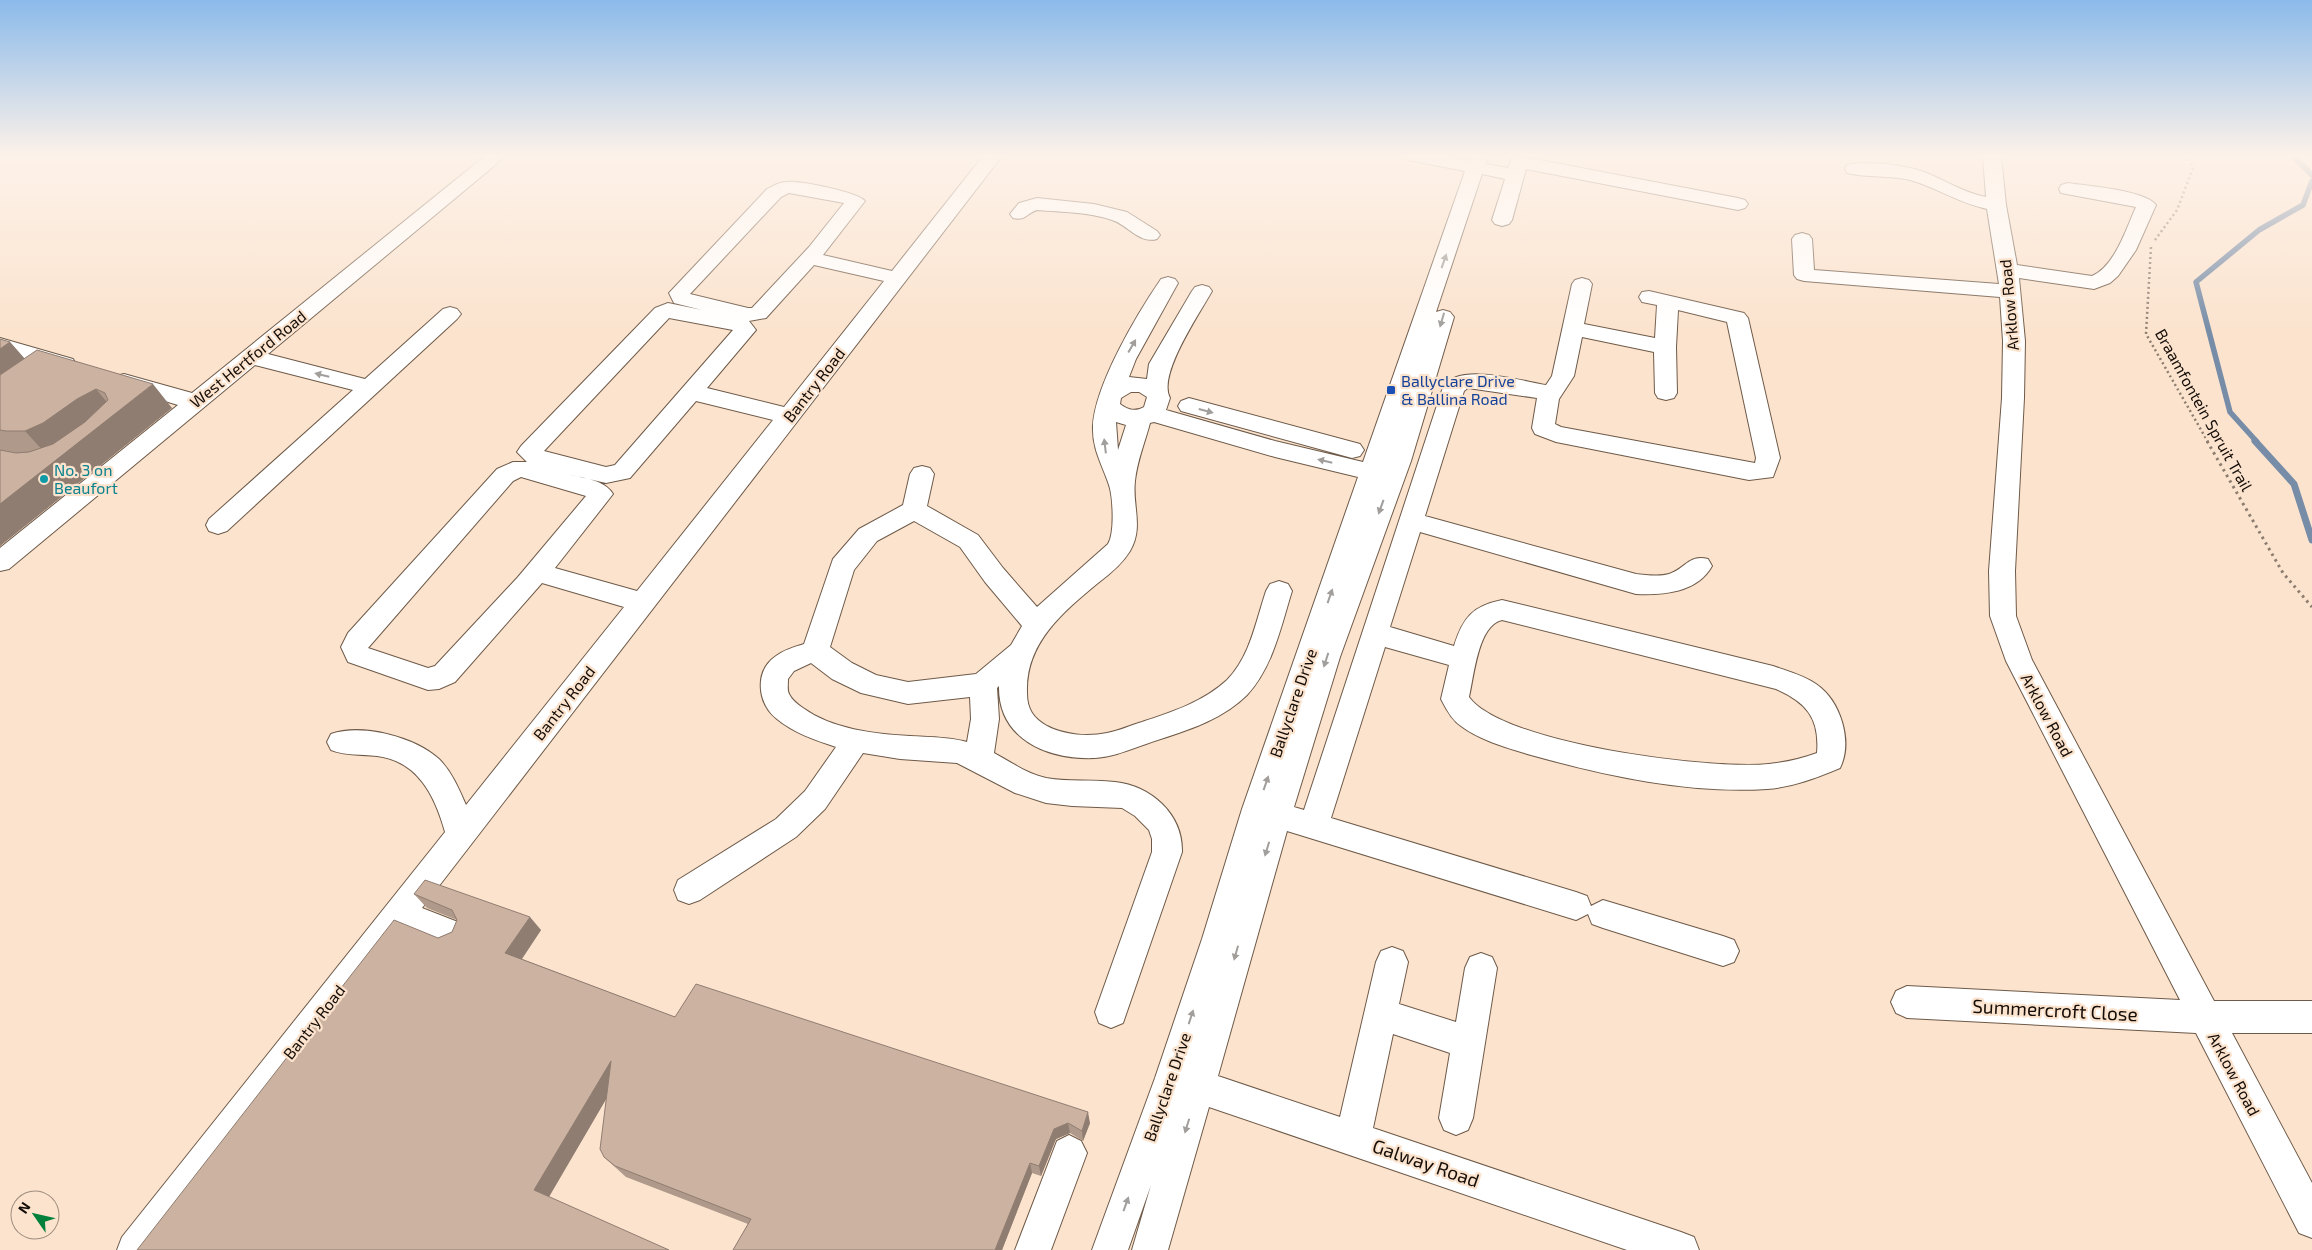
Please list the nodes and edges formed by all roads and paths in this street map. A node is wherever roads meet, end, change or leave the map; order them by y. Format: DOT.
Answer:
graph roads {
  1 [pos="426,214"];
  2 [pos="754,214"];
  3 [pos="844,214"];
  4 [pos="947,214"];
  5 [pos="1114,214"];
  6 [pos="1467,214"];
  7 [pos="1504,214"];
  8 [pos="1997,214"];
  9 [pos="2141,214"];
  10 [pos="2174,214"];
  11 [pos="1502,220"];
  12 [pos="1150,235"];
  13 [pos="1802,239"];
  14 [pos="813,254"];
  15 [pos="901,273"];
  16 [pos="2008,281"];
  17 [pos="1168,284"];
  18 [pos="1582,284"];
  19 [pos="1202,291"];
  20 [pos="1659,299"];
  21 [pos="450,314"];
  22 [pos="1573,328"];
  23 [pos="0,345"];
  24 [pos="1665,347"];
  25 [pos="258,351"];
  26 [pos="56,361"];
  27 [pos="36,365"];
  28 [pos="82,368"];
  29 [pos="14,370"];
  30 [pos="109,376"];
  31 [pos="376,381"];
  32 [pos="1550,393"];
  33 [pos="1666,393"];
  34 [pos="1111,396"];
  35 [pos="688,397"];
  36 [pos="195,402"];
  37 [pos="1152,405"];
  38 [pos="785,424"];
  39 [pos="1385,467"];
  40 [pos="922,474"];
  41 [pos="1427,474"];
  42 [pos="1122,486"];
  43 [pos="914,510"];
  44 [pos="1411,521"];
  45 [pos="218,525"];
  46 [pos="0,562"];
  47 [pos="1699,566"];
  48 [pos="532,578"];
  49 [pos="1279,591"];
  50 [pos="2312,607"];
  51 [pos="638,610"];
  52 [pos="1036,624"];
  53 [pos="1377,634"];
  54 [pos="816,651"];
  55 [pos="1018,653"];
  56 [pos="1464,659"];
  57 [pos="983,684"];
  58 [pos="856,740"];
  59 [pos="341,742"];
  60 [pos="979,759"];
  61 [pos="1267,812"];
  62 [pos="1314,826"];
  63 [pos="461,836"];
  64 [pos="689,890"];
  65 [pos="399,914"];
  66 [pos="452,934"];
  67 [pos="1723,951"];
  68 [pos="1392,962"];
  69 [pos="1481,968"];
  70 [pos="1907,1002"];
  71 [pos="1111,1012"];
  72 [pos="1380,1014"];
  73 [pos="2204,1017"];
  74 [pos="2312,1017"];
  75 [pos="1469,1042"];
  76 [pos="1185,1082"];
  77 [pos="1456,1118"];
  78 [pos="1353,1138"];
  79 [pos="1069,1153"];
  80 [pos="2312,1220"];
  81 [pos="134,1250"];
  82 [pos="1033,1250"];
  83 [pos="1110,1250"];
  84 [pos="1150,1250"];
  85 [pos="1681,1250"];
  1 -- 25 [label="street, West Hertford Road"];
  2 -- 14 [label="street"];
  3 -- 14 [label="street"];
  4 -- 15 [label="street, Bantry Road"];
  5 -- 12 [label="street"];
  6 -- 39 [label="street, Ballyclare Drive"];
  7 -- 11 [label="street"];
  8 -- 16 [label="street, Arklow Road"];
  9 -- 16 [label="street"];
  10 -- 50 [label="path, Braamfontein Spruit Trail"];
  13 -- 16 [label="street"];
  14 -- 15 [label="street"];
  15 -- 38 [label="street, Bantry Road"];
  16 -- 73 [label="street, Arklow Road"];
  34 -- 17 [label="street, one-way"];
  18 -- 22 [label="street"];
  19 -- 37 [label="street"];
  20 -- 24 [label="street"];
  20 -- 32 [label="street"];
  21 -- 31 [label="street"];
  22 -- 24 [label="street"];
  22 -- 32 [label="street"];
  23 -- 27 [label="street"];
  24 -- 33 [label="street"];
  25 -- 31 [label="street"];
  25 -- 36 [label="street, West Hertford Road"];
  26 -- 27 [label="street"];
  26 -- 28 [label="street"];
  27 -- 29 [label="street"];
  30 -- 36 [label="street"];
  31 -- 45 [label="street"];
  32 -- 41 [label="street"];
  34 -- 37 [label="street"];
  34 -- 37 [label="street"];
  42 -- 34 [label="street, one-way"];
  35 -- 35 [label="street"];
  35 -- 38 [label="street"];
  36 -- 46 [label="street, West Hertford Road"];
  37 -- 39 [label="street"];
  37 -- 42 [label="street"];
  38 -- 51 [label="street, Bantry Road"];
  39 -- 41 [label="street"];
  39 -- 61 [label="street, Ballyclare Drive"];
  40 -- 43 [label="street"];
  41 -- 44 [label="street"];
  42 -- 52 [label="street"];
  43 -- 52 [label="street"];
  43 -- 54 [label="street"];
  44 -- 47 [label="street"];
  44 -- 53 [label="street"];
  48 -- 48 [label="street"];
  48 -- 51 [label="street"];
  49 -- 55 [label="street"];
  51 -- 63 [label="street, Bantry Road"];
  52 -- 55 [label="street"];
  53 -- 56 [label="street"];
  53 -- 62 [label="street"];
  54 -- 57 [label="street"];
  54 -- 58 [label="street"];
  55 -- 57 [label="street"];
  56 -- 56 [label="street"];
  57 -- 60 [label="street"];
  58 -- 60 [label="street"];
  58 -- 64 [label="street"];
  59 -- 63 [label="street"];
  60 -- 71 [label="street"];
  61 -- 62 [label="street"];
  61 -- 76 [label="street, Ballyclare Drive"];
  62 -- 67 [label="street"];
  63 -- 65 [label="street, Bantry Road"];
  65 -- 66 [label="street"];
  65 -- 81 [label="street, Bantry Road"];
  68 -- 72 [label="street"];
  69 -- 75 [label="street"];
  70 -- 73 [label="street, Summercroft Close"];
  72 -- 75 [label="street"];
  72 -- 78 [label="street"];
  73 -- 74 [label="street, Summercroft Close"];
  73 -- 80 [label="street, Arklow Road"];
  75 -- 77 [label="street"];
  76 -- 78 [label="street, Galway Road"];
  83 -- 76 [label="street, Ballyclare Drive, one-way"];
  76 -- 84 [label="street, Ballyclare Drive, one-way"];
  78 -- 85 [label="street, Galway Road"];
  79 -- 82 [label="street"];
}
